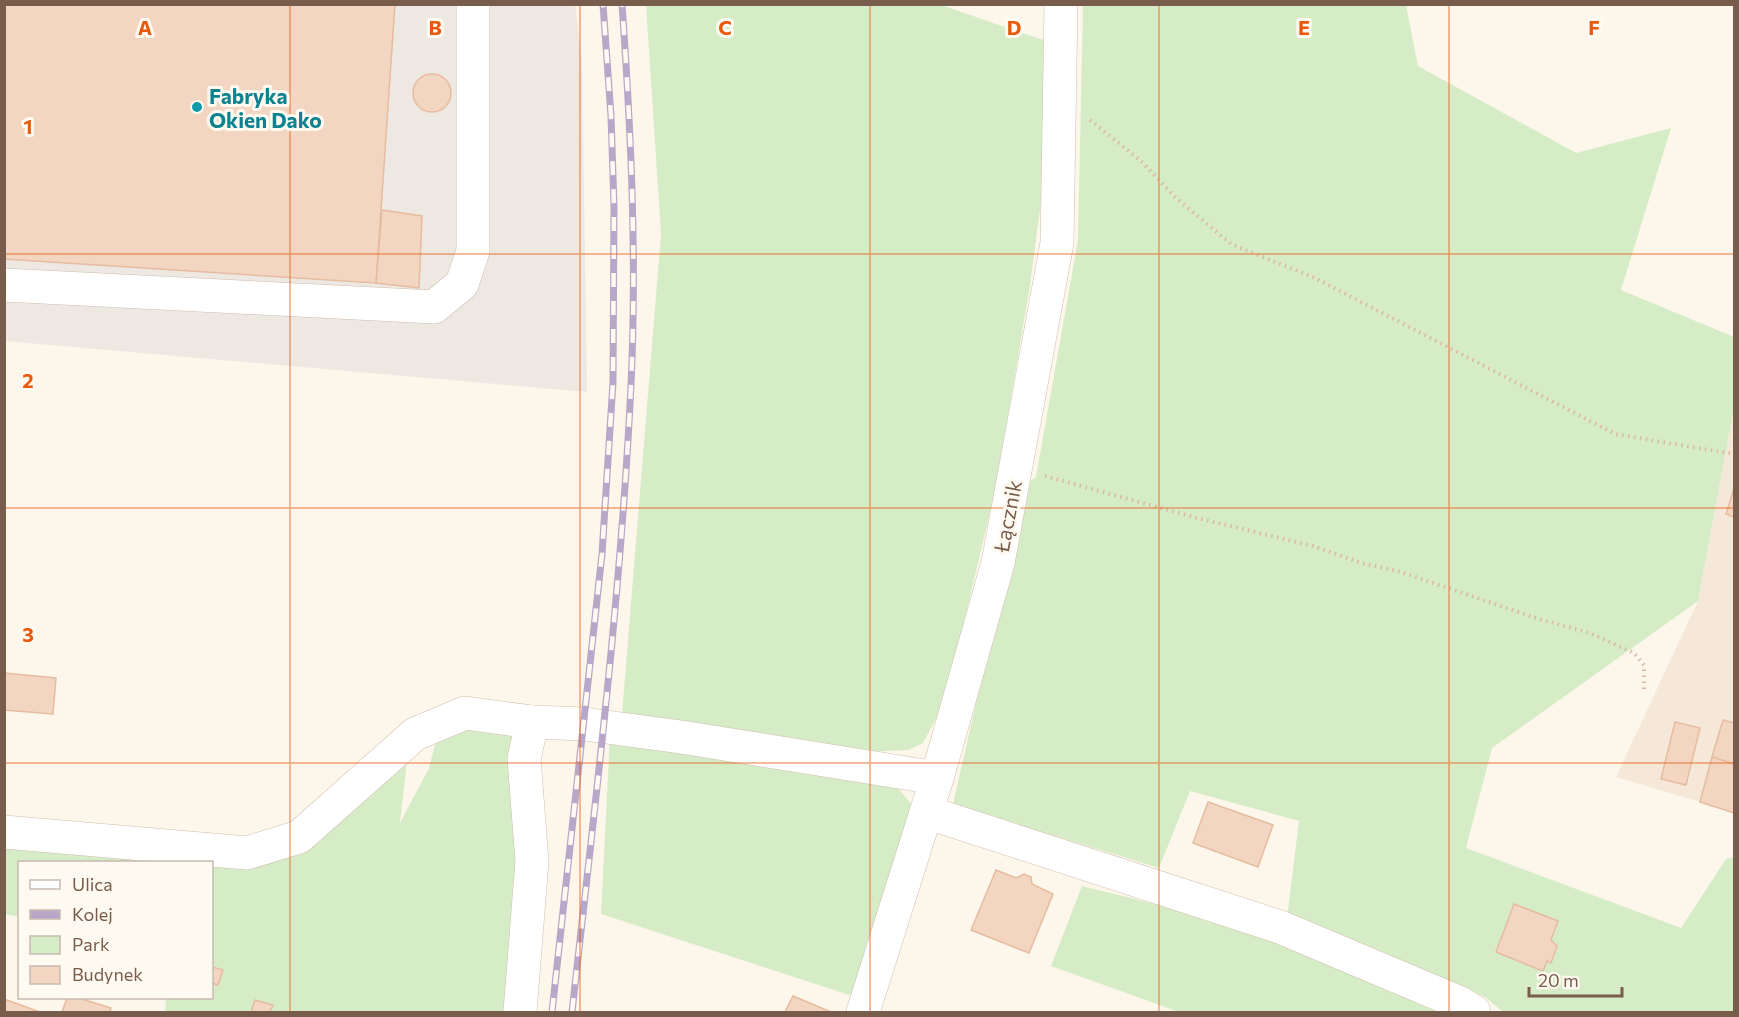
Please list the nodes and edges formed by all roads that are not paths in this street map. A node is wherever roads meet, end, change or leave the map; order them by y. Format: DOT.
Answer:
graph roads {
  1 [pos="473,4"];
  2 [pos="1061,4"];
  3 [pos="4,285"];
  4 [pos="532,722"];
  5 [pos="937,778"];
  6 [pos="926,812"];
  7 [pos="4,832"];
  8 [pos="520,1012"];
  9 [pos="864,1012"];
  10 [pos="1474,1012"];
  1 -- 3 [label="street"];
  2 -- 5 [label="street, Łącznik"];
  4 -- 5 [label="street"];
  4 -- 7 [label="street"];
  4 -- 8 [label="street"];
  5 -- 6 [label="street, Łącznik"];
  6 -- 9 [label="street, Łącznik"];
  6 -- 10 [label="street"];
}
